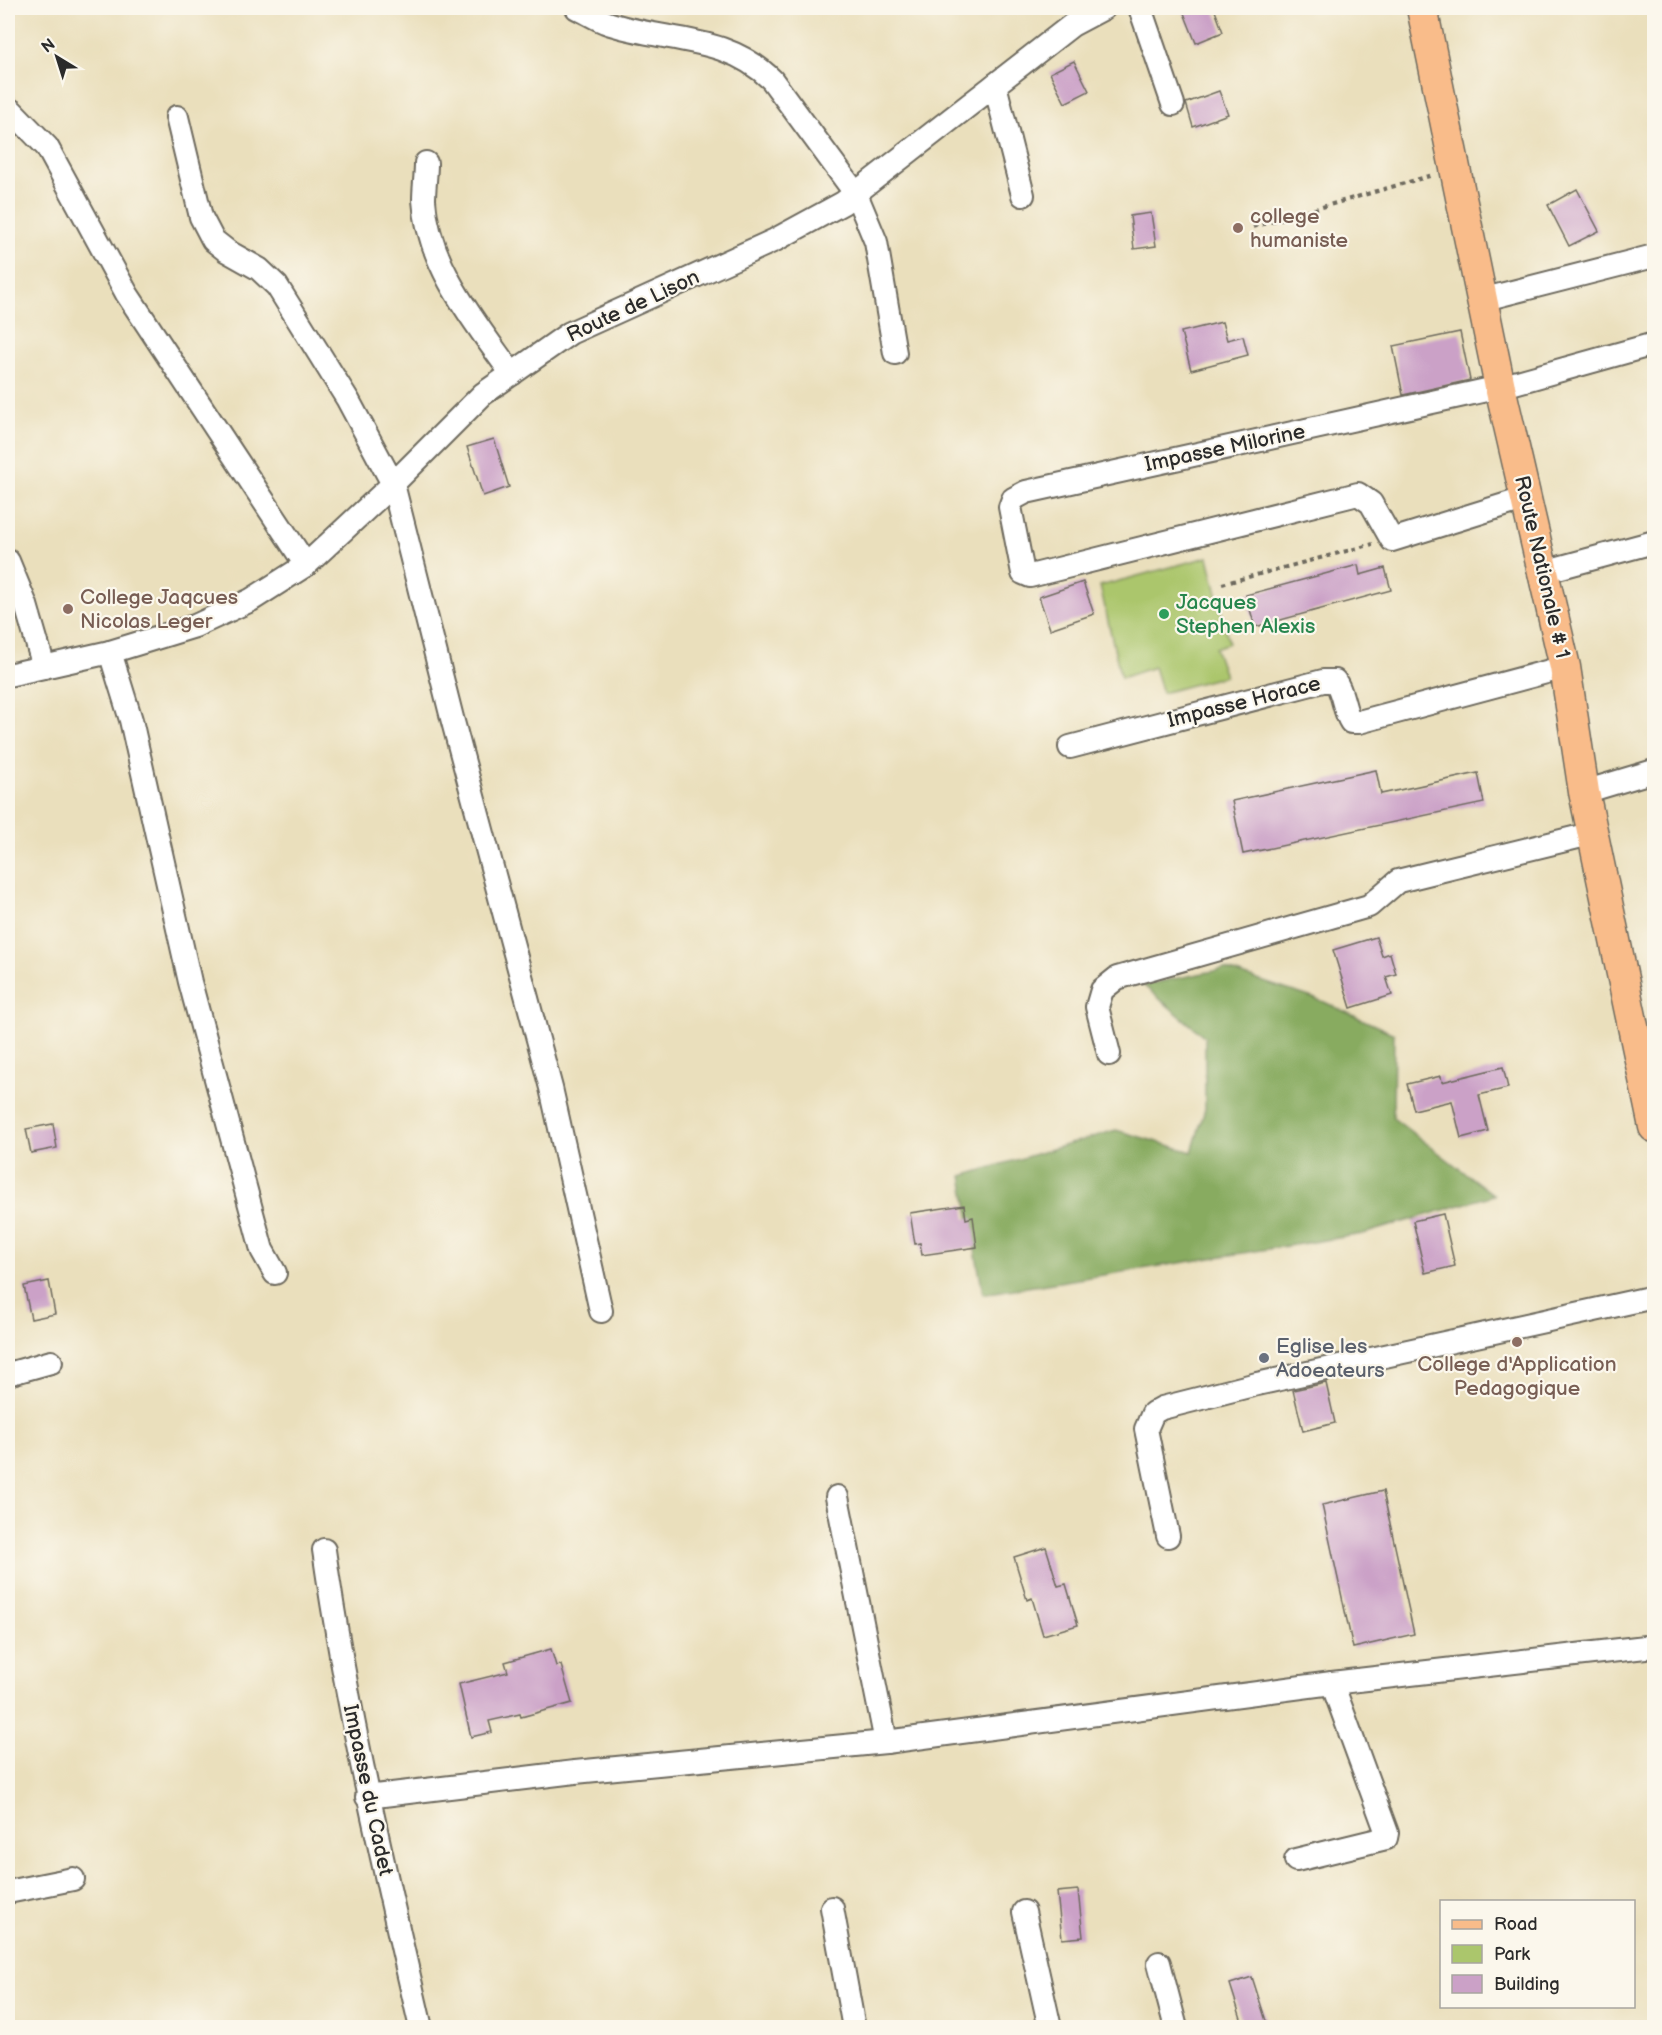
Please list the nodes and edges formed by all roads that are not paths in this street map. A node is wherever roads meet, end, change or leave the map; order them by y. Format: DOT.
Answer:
graph roads {
  1 [pos="577,8"];
  2 [pos="1104,8"];
  3 [pos="1140,8"];
  4 [pos="1422,8"];
  5 [pos="994,85"];
  6 [pos="1173,104"];
  7 [pos="12,111"];
  8 [pos="177,117"];
  9 [pos="426,163"];
  10 [pos="856,194"];
  11 [pos="1023,195"];
  12 [pos="1654,256"];
  13 [pos="1481,300"];
  14 [pos="1654,344"];
  15 [pos="895,353"];
  16 [pos="512,374"];
  17 [pos="1500,387"];
  18 [pos="393,484"];
  19 [pos="1527,498"];
  20 [pos="1654,542"];
  21 [pos="8,561"];
  22 [pos="306,565"];
  23 [pos="1543,572"];
  24 [pos="110,652"];
  25 [pos="44,667"];
  26 [pos="1565,667"];
  27 [pos="8,675"];
  28 [pos="1070,747"];
  29 [pos="1654,771"];
  30 [pos="1584,792"];
  31 [pos="1594,834"];
  32 [pos="1109,1054"];
  33 [pos="1654,1127"];
  34 [pos="275,1273"];
  35 [pos="1654,1297"];
  36 [pos="602,1311"];
  37 [pos="51,1362"];
  38 [pos="8,1374"];
  39 [pos="837,1497"];
  40 [pos="1168,1536"];
  41 [pos="324,1550"];
  42 [pos="1654,1646"];
  43 [pos="1332,1683"];
  44 [pos="886,1742"];
  45 [pos="367,1797"];
  46 [pos="1296,1860"];
  47 [pos="73,1879"];
  48 [pos="8,1892"];
  49 [pos="832,1908"];
  50 [pos="1024,1912"];
  51 [pos="1159,1963"];
  52 [pos="421,2028"];
  53 [pos="854,2028"];
  54 [pos="1050,2028"];
  55 [pos="1176,2028"];
  1 -- 10 [label="street"];
  2 -- 5 [label="street, Route de Lison"];
  3 -- 6 [label="street"];
  4 -- 13 [label="main road, Route Nationale # 1"];
  5 -- 10 [label="street, Route de Lison"];
  5 -- 11 [label="street"];
  7 -- 22 [label="street"];
  8 -- 18 [label="street"];
  9 -- 16 [label="street"];
  10 -- 15 [label="street"];
  10 -- 16 [label="street, Route de Lison"];
  12 -- 13 [label="street"];
  13 -- 17 [label="main road, Route Nationale # 1"];
  14 -- 17 [label="street"];
  16 -- 18 [label="street, Route de Lison"];
  17 -- 19 [label="main road, Route Nationale # 1"];
  17 -- 19 [label="street, Impasse Milorine"];
  18 -- 22 [label="street, Route de Lison"];
  18 -- 36 [label="street"];
  19 -- 23 [label="main road, Route Nationale # 1"];
  20 -- 23 [label="street"];
  21 -- 25 [label="street"];
  22 -- 24 [label="street, Route de Lison"];
  23 -- 26 [label="main road, Route Nationale # 1"];
  24 -- 25 [label="street, Route de Lison"];
  24 -- 34 [label="street"];
  25 -- 27 [label="street, Route de Lison"];
  26 -- 28 [label="street, Impasse Horace"];
  26 -- 30 [label="main road, Route Nationale # 1"];
  29 -- 30 [label="street"];
  30 -- 31 [label="main road, Route Nationale # 1"];
  31 -- 32 [label="street"];
  31 -- 33 [label="main road, Route Nationale # 1"];
  35 -- 40 [label="street"];
  37 -- 38 [label="street"];
  39 -- 44 [label="street"];
  41 -- 45 [label="street, Impasse du Cadet"];
  42 -- 43 [label="street"];
  43 -- 44 [label="street"];
  43 -- 46 [label="street"];
  44 -- 45 [label="street"];
  45 -- 52 [label="street, Impasse du Cadet"];
  47 -- 48 [label="street"];
  49 -- 53 [label="street"];
  50 -- 54 [label="street"];
  51 -- 55 [label="street"];
}
